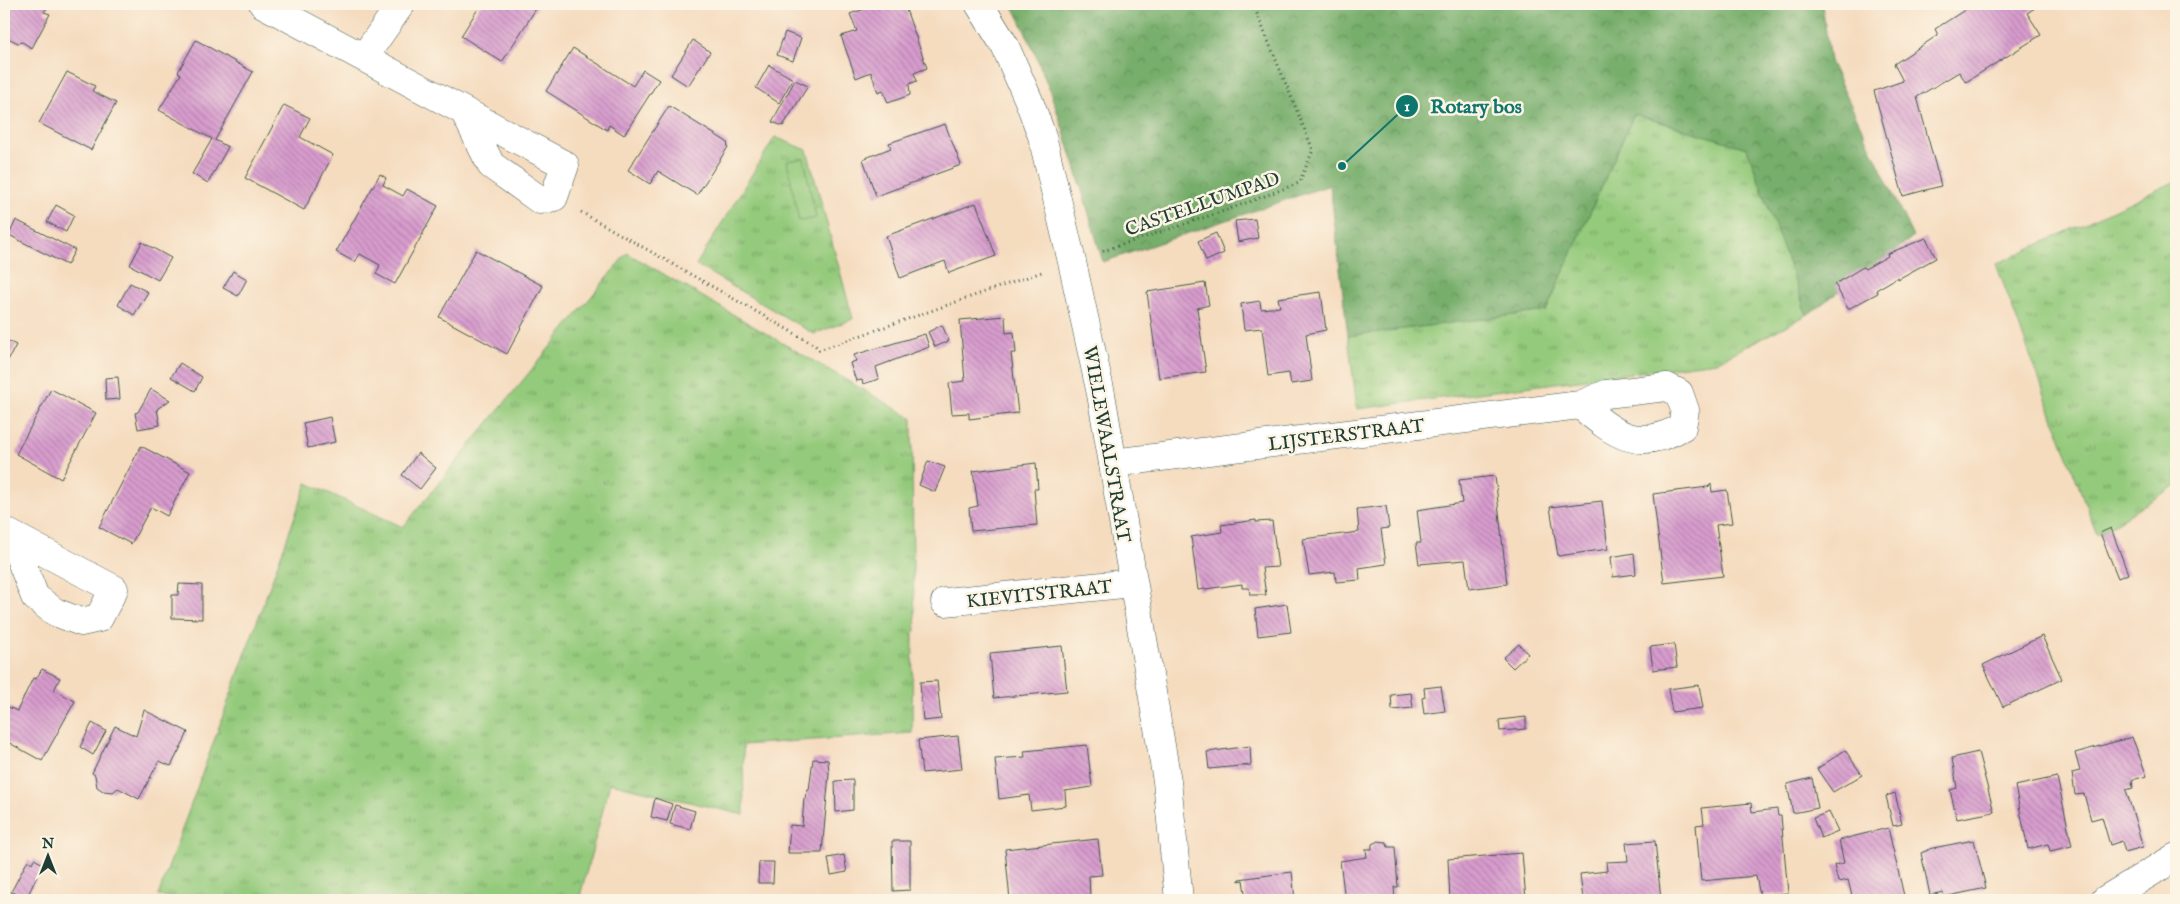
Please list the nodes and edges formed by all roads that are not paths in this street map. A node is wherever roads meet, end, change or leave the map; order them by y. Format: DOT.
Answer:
graph roads {
  1 [pos="262,4"];
  2 [pos="401,4"];
  3 [pos="979,4"];
  4 [pos="364,57"];
  5 [pos="465,113"];
  6 [pos="1580,405"];
  7 [pos="1112,463"];
  8 [pos="1133,583"];
  9 [pos="944,602"];
  10 [pos="2176,857"];
  11 [pos="1179,900"];
  12 [pos="2105,900"];
  1 -- 4 [label="street"];
  2 -- 4 [label="street"];
  3 -- 7 [label="street, WIELEWAALSTRAAT"];
  4 -- 5 [label="street"];
  5 -- 5 [label="street"];
  6 -- 7 [label="street, LIJSTERSTRAAT"];
  7 -- 8 [label="street, WIELEWAALSTRAAT"];
  8 -- 9 [label="street, KIEVITSTRAAT"];
  8 -- 11 [label="street, WIELEWAALSTRAAT"];
  10 -- 12 [label="street"];
}
